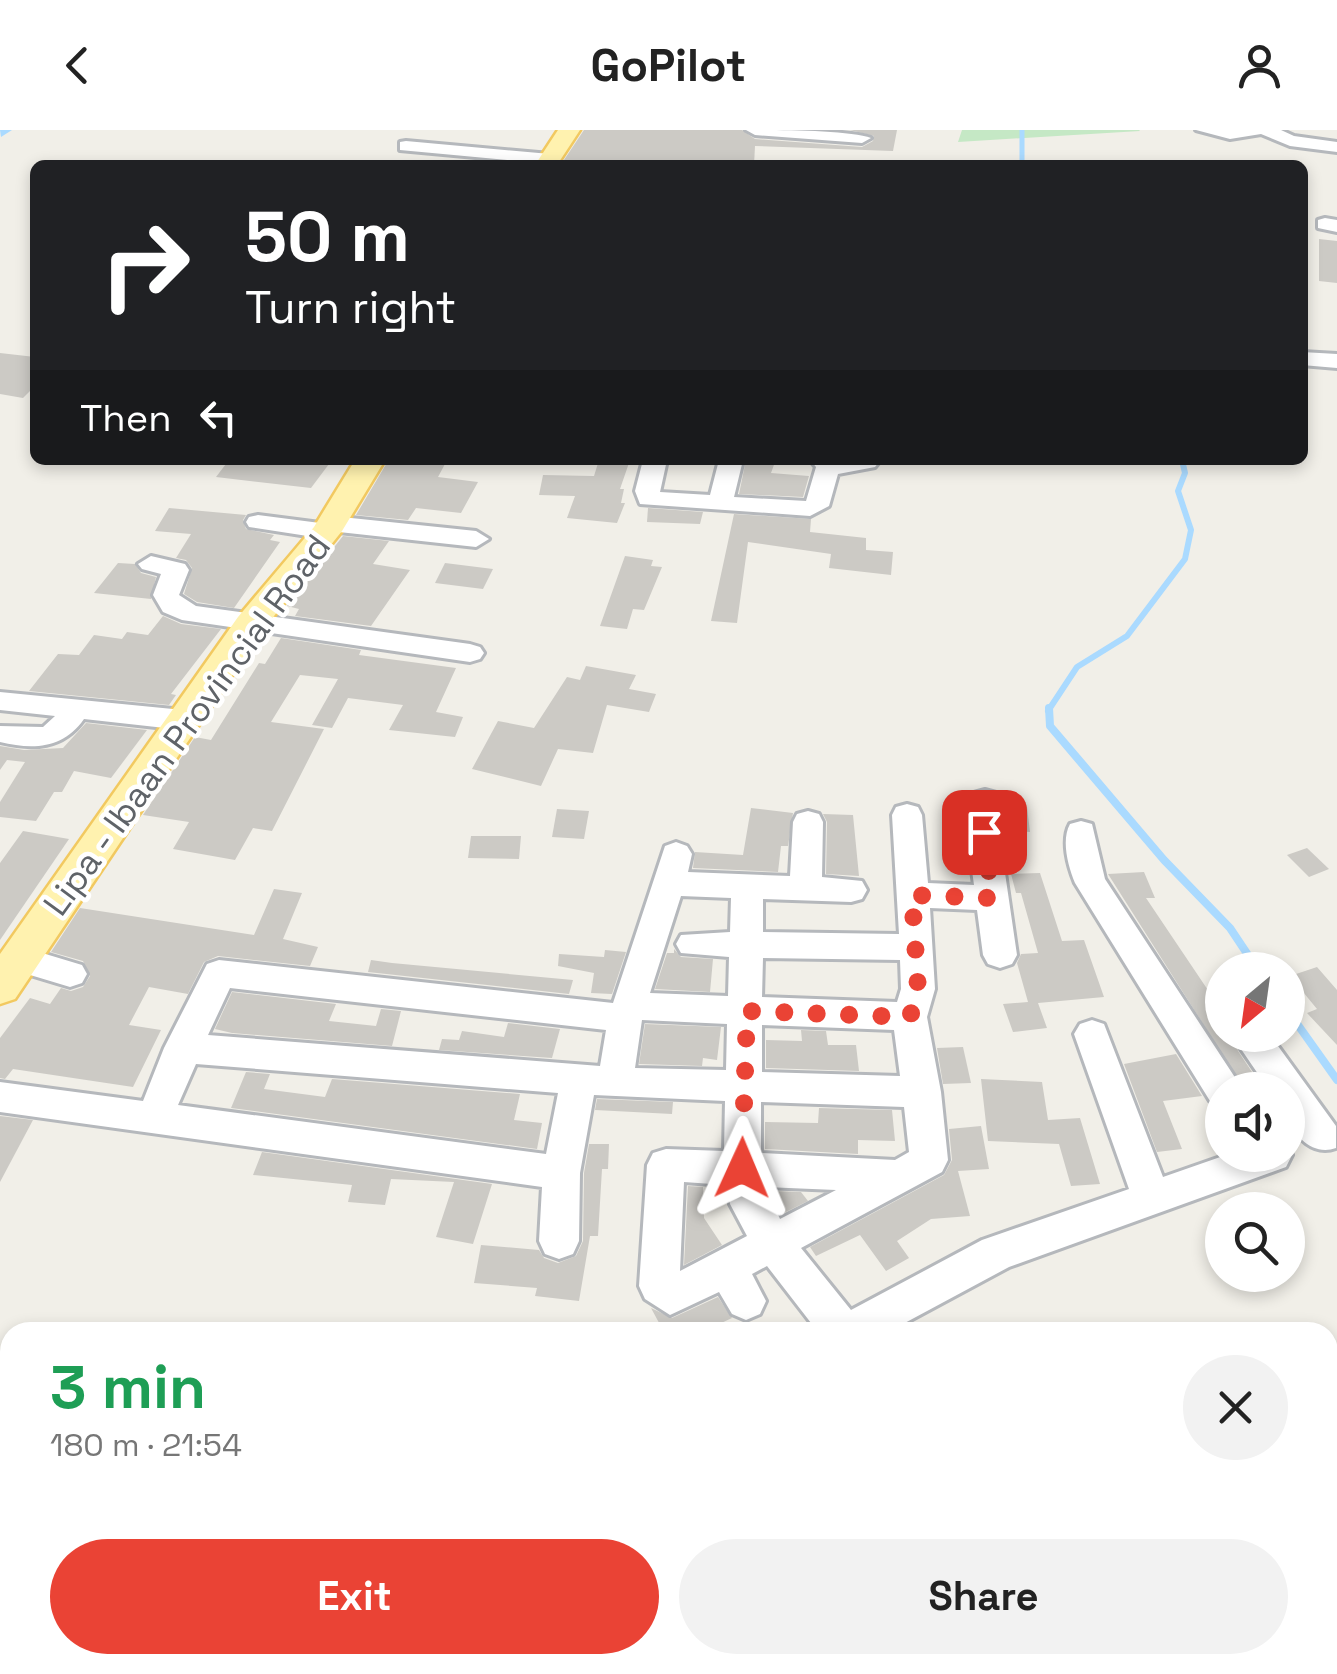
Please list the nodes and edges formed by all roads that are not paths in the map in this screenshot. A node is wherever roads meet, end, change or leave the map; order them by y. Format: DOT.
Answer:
graph roads {
  1 [pos="569,130"];
  2 [pos="755,130"];
  3 [pos="1205,130"];
  4 [pos="1256,130"];
  5 [pos="1267,130"];
  6 [pos="862,138"];
  7 [pos="406,146"];
  8 [pos="1337,147"];
  9 [pos="530,160"];
  10 [pos="549,160"];
  11 [pos="1308,359"];
  12 [pos="1337,361"];
  13 [pos="367,465"];
  14 [pos="654,465"];
  15 [pos="730,465"];
  16 [pos="825,465"];
  17 [pos="720,504"];
  18 [pos="258,522"];
  19 [pos="329,528"];
  20 [pos="476,539"];
  21 [pos="151,564"];
  22 [pos="250,624"];
  23 [pos="470,653"];
  24 [pos="0,701"];
  25 [pos="76,709"];
  26 [pos="183,720"];
  27 [pos="7,734"];
  28 [pos="985,801"];
  29 [pos="907,814"];
  30 [pos="808,822"];
  31 [pos="1082,832"];
  32 [pos="747,886"];
  33 [pos="805,889"];
  34 [pos="851,890"];
  35 [pos="912,895"];
  36 [pos="992,898"];
  37 [pos="747,943"];
  38 [pos="693,944"];
  39 [pos="916,947"];
  40 [pos="1000,955"];
  41 [pos="11,961"];
  42 [pos="70,974"];
  43 [pos="747,1011"];
  44 [pos="627,1012"];
  45 [pos="910,1017"];
  46 [pos="1092,1034"];
  47 [pos="182,1048"];
  48 [pos="1264,1052"];
  49 [pos="1212,1072"];
  50 [pos="578,1081"];
  51 [pos="615,1082"];
  52 [pos="743,1086"];
  53 [pos="922,1092"];
  54 [pos="0,1097"];
  55 [pos="154,1117"];
  56 [pos="1330,1133"];
  57 [pos="1305,1142"];
  58 [pos="742,1168"];
  59 [pos="1221,1172"];
  60 [pos="561,1173"];
  61 [pos="899,1177"];
  62 [pos="1151,1196"];
  63 [pos="559,1241"];
  64 [pos="773,1243"];
  65 [pos="838,1322"];
  66 [pos="865,1322"];
  1 -- 10 [label="main road"];
  2 -- 6 [label="street"];
  3 -- 4 [label="street"];
  5 -- 8 [label="street"];
  7 -- 9 [label="street"];
  11 -- 12 [label="street"];
  13 -- 19 [label="main road, Lipa - Ibaan Provincial Road"];
  14 -- 17 [label="street"];
  15 -- 17 [label="street"];
  16 -- 17 [label="street"];
  18 -- 19 [label="street"];
  19 -- 20 [label="street"];
  19 -- 22 [label="main road, Lipa - Ibaan Provincial Road"];
  21 -- 22 [label="street"];
  22 -- 23 [label="street"];
  22 -- 26 [label="main road, Lipa - Ibaan Provincial Road"];
  24 -- 25 [label="street"];
  25 -- 26 [label="street"];
  25 -- 27 [label="street"];
  26 -- 41 [label="main road, Lipa - Ibaan Provincial Road"];
  28 -- 36 [label="street"];
  29 -- 35 [label="street"];
  30 -- 33 [label="street"];
  31 -- 49 [label="street"];
  32 -- 33 [label="street"];
  32 -- 37 [label="street"];
  32 -- 44 [label="street"];
  33 -- 34 [label="street"];
  35 -- 36 [label="street"];
  35 -- 39 [label="street"];
  36 -- 40 [label="street"];
  37 -- 38 [label="street"];
  37 -- 39 [label="street"];
  37 -- 43 [label="street"];
  39 -- 45 [label="street"];
  41 -- 42 [label="street"];
  43 -- 44 [label="street"];
  43 -- 45 [label="street"];
  43 -- 52 [label="street"];
  44 -- 47 [label="street"];
  44 -- 51 [label="street"];
  45 -- 53 [label="street"];
  46 -- 62 [label="street"];
  47 -- 50 [label="street"];
  47 -- 55 [label="street"];
  48 -- 56 [label="street"];
  50 -- 51 [label="street"];
  50 -- 60 [label="street"];
  51 -- 52 [label="street"];
  52 -- 53 [label="street"];
  52 -- 58 [label="street"];
  53 -- 61 [label="street"];
  54 -- 55 [label="street"];
  55 -- 60 [label="street"];
  56 -- 57 [label="street"];
  58 -- 61 [label="street"];
  58 -- 64 [label="street"];
  58 -- 64 [label="street"];
  59 -- 62 [label="street"];
  60 -- 63 [label="street"];
  61 -- 64 [label="street"];
  62 -- 66 [label="street"];
  64 -- 65 [label="street"];
}
